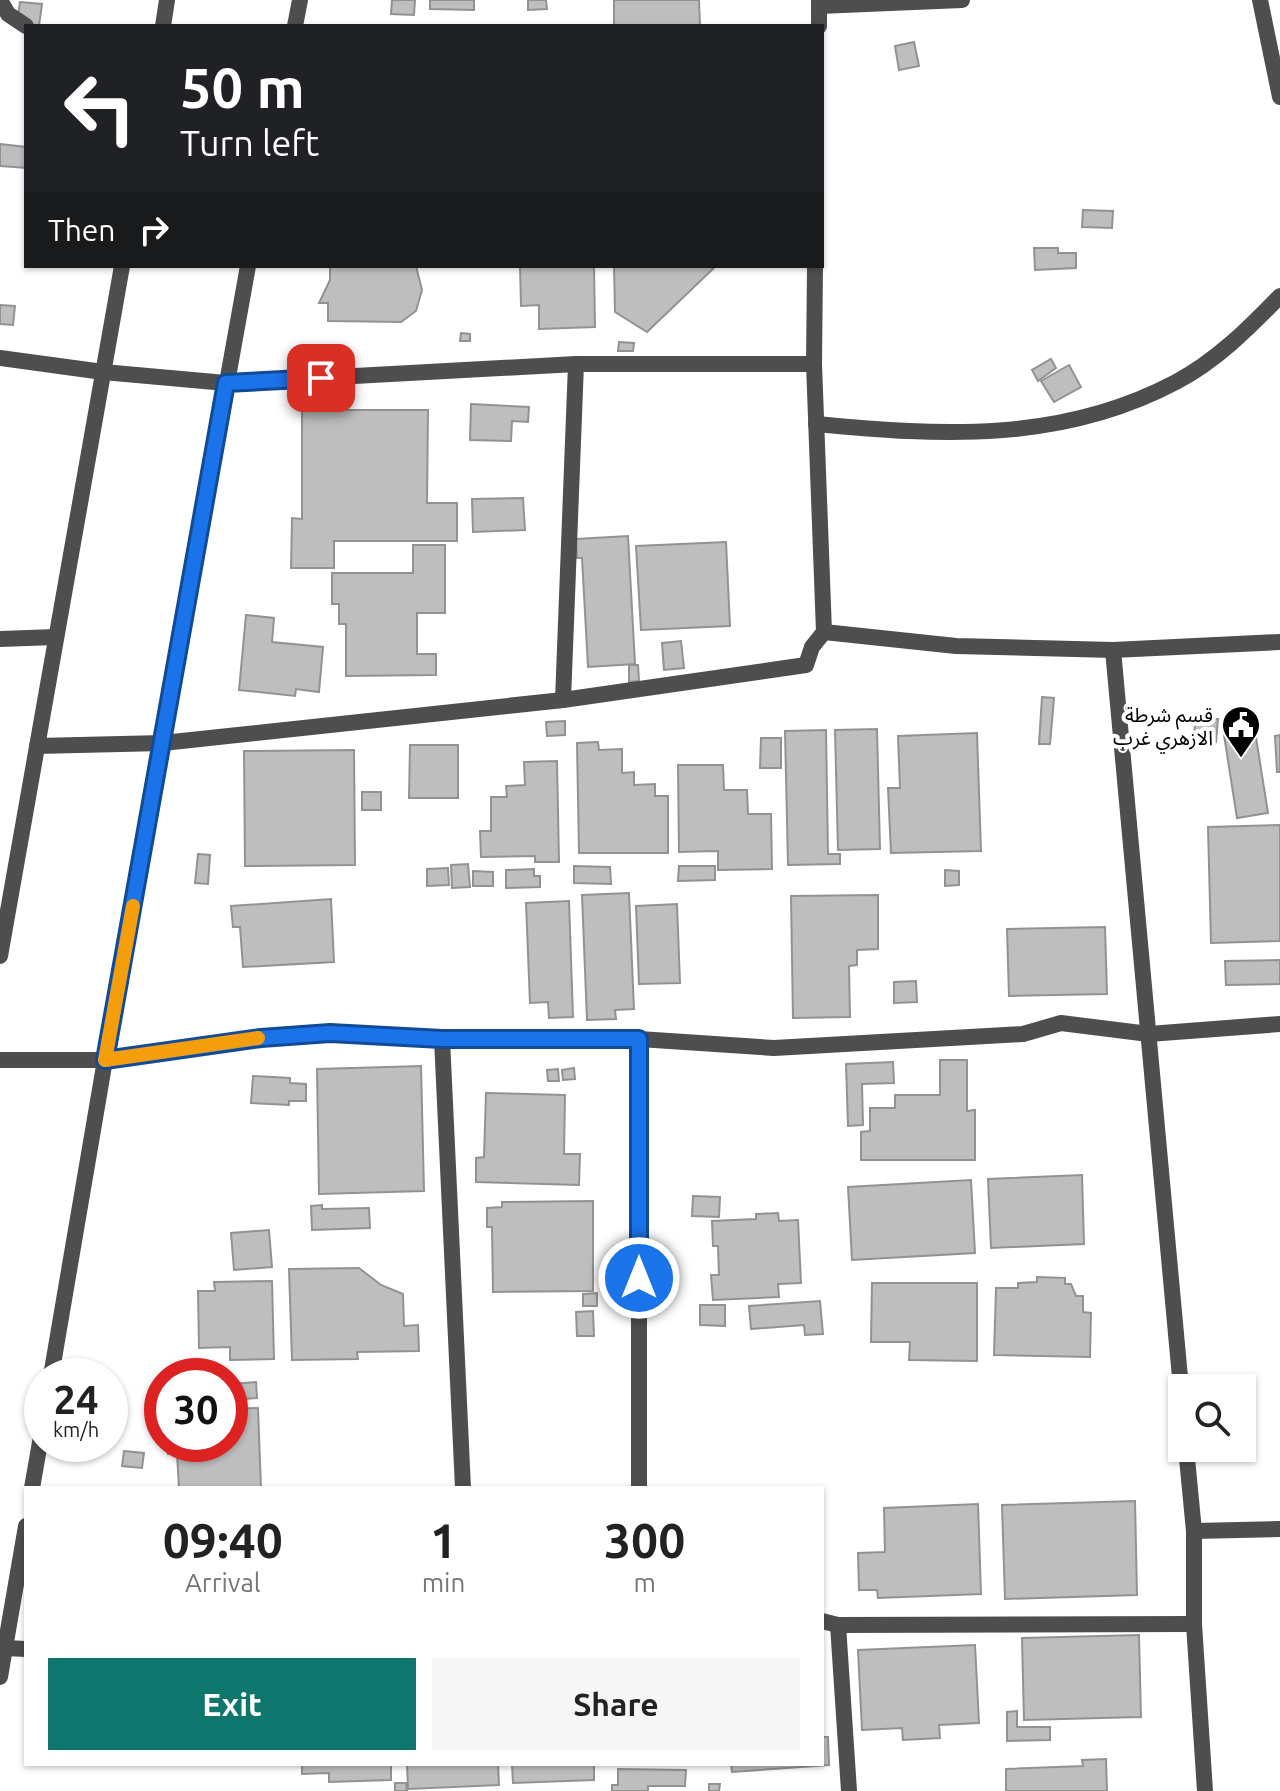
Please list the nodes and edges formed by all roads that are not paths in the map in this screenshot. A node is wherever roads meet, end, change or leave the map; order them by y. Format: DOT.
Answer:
graph roads {
  1 [pos="167,0"];
  2 [pos="300,0"];
  3 [pos="962,0"];
  4 [pos="1260,0"];
  5 [pos="819,3"];
  6 [pos="3,11"];
  7 [pos="163,24"];
  8 [pos="295,24"];
  9 [pos="819,24"];
  10 [pos="24,25"];
  11 [pos="1280,97"];
  12 [pos="122,268"];
  13 [pos="248,268"];
  14 [pos="815,268"];
  15 [pos="1280,296"];
  16 [pos="0,358"];
  17 [pos="576,364"];
  18 [pos="814,364"];
  19 [pos="103,372"];
  20 [pos="226,383"];
  21 [pos="816,424"];
  22 [pos="824,632"];
  23 [pos="55,637"];
  24 [pos="0,639"];
  25 [pos="1280,642"];
  26 [pos="1113,650"];
  27 [pos="563,700"];
  28 [pos="163,743"];
  29 [pos="37,746"];
  30 [pos="0,956"];
  31 [pos="1280,1024"];
  32 [pos="1149,1034"];
  33 [pos="442,1039"];
  34 [pos="639,1039"];
  35 [pos="0,1060"];
  36 [pos="105,1060"];
  37 [pos="54,1358"];
  38 [pos="1180,1374"];
  39 [pos="37,1462"];
  40 [pos="1187,1462"];
  41 [pos="32,1486"];
  42 [pos="463,1486"];
  43 [pos="639,1486"];
  44 [pos="1280,1529"];
  45 [pos="1194,1531"];
  46 [pos="24,1538"];
  47 [pos="830,1623"];
  48 [pos="1194,1624"];
  49 [pos="5,1648"];
  50 [pos="24,1649"];
  51 [pos="0,1677"];
  52 [pos="849,1791"];
  53 [pos="1205,1791"];
  1 -- 7 [label="street"];
  2 -- 8 [label="street"];
  3 -- 5 [label="street"];
  4 -- 11 [label="street"];
  5 -- 9 [label="street"];
  6 -- 10 [label="street"];
  12 -- 19 [label="street"];
  13 -- 20 [label="street"];
  14 -- 18 [label="street"];
  15 -- 21 [label="street"];
  16 -- 19 [label="street"];
  17 -- 18 [label="street"];
  17 -- 20 [label="street"];
  17 -- 27 [label="street"];
  18 -- 21 [label="street"];
  19 -- 20 [label="street"];
  19 -- 23 [label="street"];
  20 -- 28 [label="street"];
  21 -- 22 [label="street"];
  22 -- 26 [label="street"];
  22 -- 27 [label="street"];
  23 -- 24 [label="street"];
  23 -- 29 [label="street"];
  25 -- 26 [label="street"];
  26 -- 32 [label="street"];
  27 -- 28 [label="street"];
  28 -- 29 [label="street"];
  28 -- 36 [label="street"];
  29 -- 30 [label="street"];
  31 -- 32 [label="street"];
  32 -- 34 [label="street"];
  32 -- 38 [label="street"];
  33 -- 34 [label="street"];
  33 -- 36 [label="street"];
  33 -- 42 [label="street"];
  34 -- 43 [label="street"];
  35 -- 36 [label="street"];
  36 -- 37 [label="street"];
  39 -- 41 [label="street"];
  40 -- 45 [label="street"];
  44 -- 45 [label="street"];
  45 -- 48 [label="street"];
  46 -- 49 [label="street"];
  47 -- 48 [label="street"];
  47 -- 52 [label="street"];
  48 -- 53 [label="street"];
  49 -- 50 [label="street"];
  49 -- 51 [label="street"];
}
